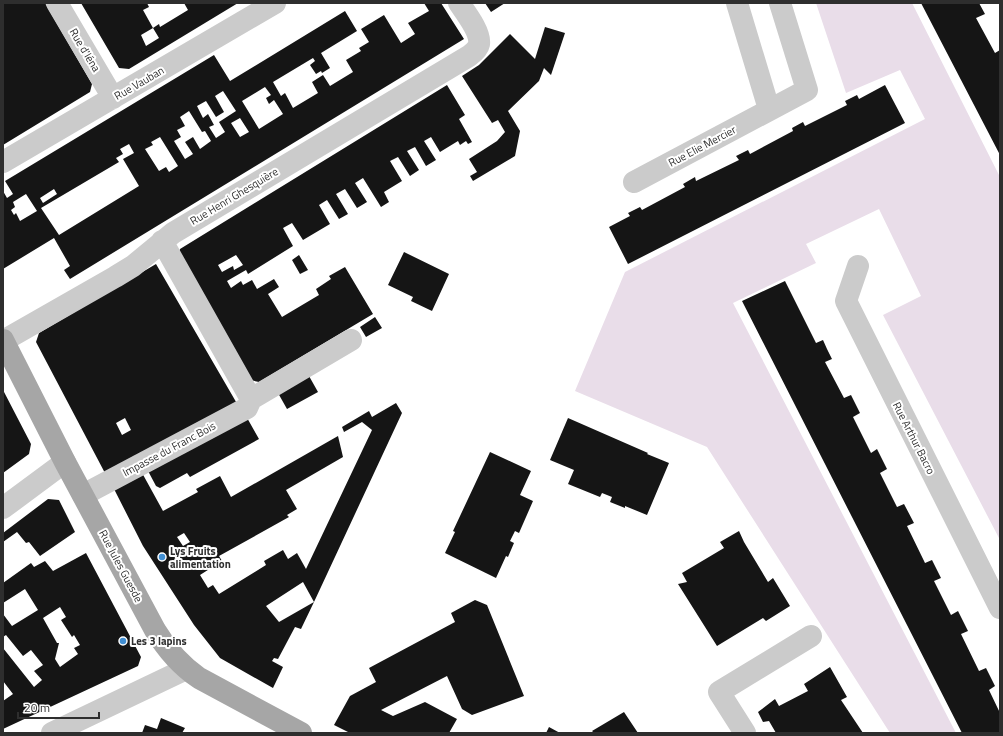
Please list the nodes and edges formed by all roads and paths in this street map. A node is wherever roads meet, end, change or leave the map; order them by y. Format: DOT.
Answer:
graph roads {
  1 [pos="57,3"];
  2 [pos="275,3"];
  3 [pos="459,3"];
  4 [pos="737,3"];
  5 [pos="780,3"];
  6 [pos="113,98"];
  7 [pos="769,110"];
  8 [pos="3,162"];
  9 [pos="634,182"];
  10 [pos="162,241"];
  11 [pos="858,266"];
  12 [pos="351,340"];
  13 [pos="3,341"];
  14 [pos="251,400"];
  15 [pos="65,462"];
  16 [pos="83,495"];
  17 [pos="3,508"];
  18 [pos="1000,608"];
  19 [pos="811,636"];
  20 [pos="186,669"];
  21 [pos="289,730"];
  22 [pos="52,733"];
  23 [pos="745,733"];
  1 -- 6 [label="street, Rue d'Iéna"];
  2 -- 6 [label="street, Rue Vauban"];
  3 -- 10 [label="street, Rue Henri Ghesquière"];
  4 -- 7 [label="street"];
  5 -- 7 [label="street, Rue Elie Mercier"];
  6 -- 8 [label="street, Rue Vauban"];
  7 -- 9 [label="street, Rue Elie Mercier"];
  10 -- 13 [label="street, Rue Henri Ghesquière"];
  10 -- 14 [label="street"];
  11 -- 18 [label="street, Rue Arthur Bacro"];
  12 -- 14 [label="street, Impasse du Franc Bois"];
  13 -- 15 [label="main road, Rue Jules Guesde"];
  14 -- 16 [label="street, Impasse du Franc Bois"];
  15 -- 16 [label="main road, Rue Jules Guesde"];
  15 -- 17 [label="street"];
  16 -- 20 [label="main road, Rue Jules Guesde"];
  19 -- 23 [label="street"];
  20 -- 21 [label="main road, Rue Jules Guesde"];
  20 -- 22 [label="street"];
}
